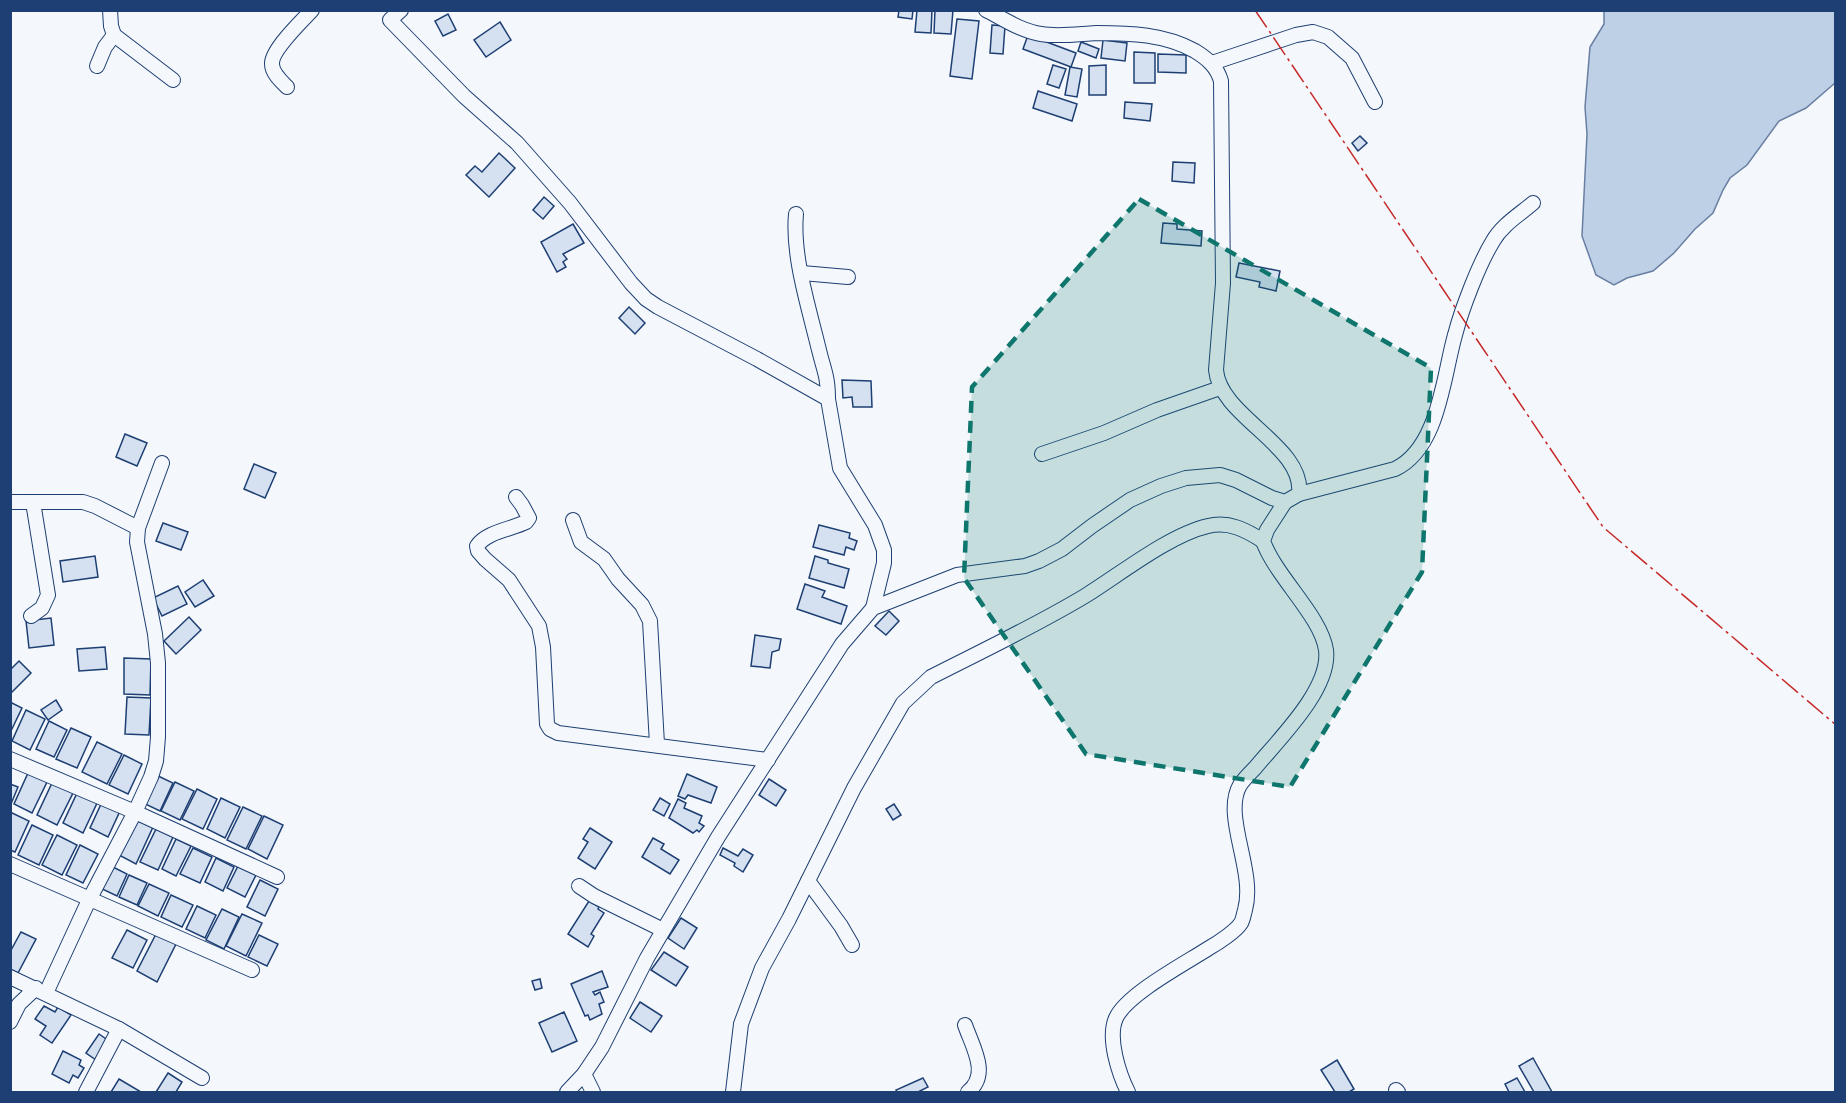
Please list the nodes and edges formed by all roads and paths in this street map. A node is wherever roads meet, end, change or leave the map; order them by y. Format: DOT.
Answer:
graph roads {
  1 [pos="110,10"];
  2 [pos="312,10"];
  3 [pos="401,10"];
  4 [pos="986,10"];
  5 [pos="386,15"];
  6 [pos="114,35"];
  7 [pos="1212,63"];
  8 [pos="98,66"];
  9 [pos="173,80"];
  10 [pos="287,87"];
  11 [pos="1376,102"];
  12 [pos="1533,203"];
  13 [pos="796,214"];
  14 [pos="802,273"];
  15 [pos="848,277"];
  16 [pos="1220,388"];
  17 [pos="828,399"];
  18 [pos="1042,454"];
  19 [pos="162,463"];
  20 [pos="1299,494"];
  21 [pos="516,497"];
  22 [pos="10,502"];
  23 [pos="33,502"];
  24 [pos="1285,502"];
  25 [pos="573,520"];
  26 [pos="138,528"];
  27 [pos="1263,541"];
  28 [pos="873,608"];
  29 [pos="31,616"];
  30 [pos="657,744"];
  31 [pos="10,759"];
  32 [pos="768,760"];
  33 [pos="135,812"];
  34 [pos="10,864"];
  35 [pos="277,877"];
  36 [pos="808,881"];
  37 [pos="579,886"];
  38 [pos="89,900"];
  39 [pos="663,930"];
  40 [pos="852,945"];
  41 [pos="252,970"];
  42 [pos="10,977"];
  43 [pos="41,991"];
  44 [pos="10,1022"];
  45 [pos="965,1025"];
  46 [pos="119,1029"];
  47 [pos="584,1074"];
  48 [pos="202,1078"];
  49 [pos="86,1092"];
  50 [pos="567,1092"];
  51 [pos="593,1092"];
  52 [pos="734,1092"];
  53 [pos="968,1092"];
  54 [pos="1128,1092"];
  1 -- 6 [label="street"];
  2 -- 10 [label="street"];
  3 -- 5 [label="street"];
  4 -- 7 [label="street"];
  5 -- 17 [label="street"];
  6 -- 8 [label="street"];
  6 -- 9 [label="street"];
  7 -- 11 [label="street"];
  7 -- 16 [label="street"];
  12 -- 20 [label="street"];
  13 -- 14 [label="street"];
  14 -- 15 [label="street"];
  14 -- 17 [label="street"];
  16 -- 18 [label="street"];
  16 -- 20 [label="street"];
  17 -- 28 [label="street"];
  19 -- 26 [label="street"];
  20 -- 24 [label="street"];
  21 -- 30 [label="street"];
  22 -- 23 [label="street"];
  23 -- 26 [label="street"];
  23 -- 29 [label="street"];
  24 -- 27 [label="street"];
  24 -- 28 [label="street"];
  25 -- 30 [label="street"];
  26 -- 33 [label="street"];
  27 -- 36 [label="street"];
  27 -- 54 [label="street"];
  28 -- 32 [label="street"];
  30 -- 32 [label="street"];
  31 -- 33 [label="street"];
  32 -- 39 [label="street"];
  33 -- 35 [label="street"];
  33 -- 38 [label="street"];
  34 -- 38 [label="street"];
  36 -- 40 [label="street"];
  36 -- 52 [label="street"];
  37 -- 39 [label="street"];
  38 -- 41 [label="street"];
  38 -- 43 [label="street"];
  39 -- 47 [label="street"];
  42 -- 43 [label="street"];
  43 -- 44 [label="street"];
  43 -- 46 [label="street"];
  45 -- 53 [label="street"];
  46 -- 48 [label="street"];
  46 -- 49 [label="street"];
  47 -- 50 [label="street"];
  47 -- 51 [label="street"];
}
